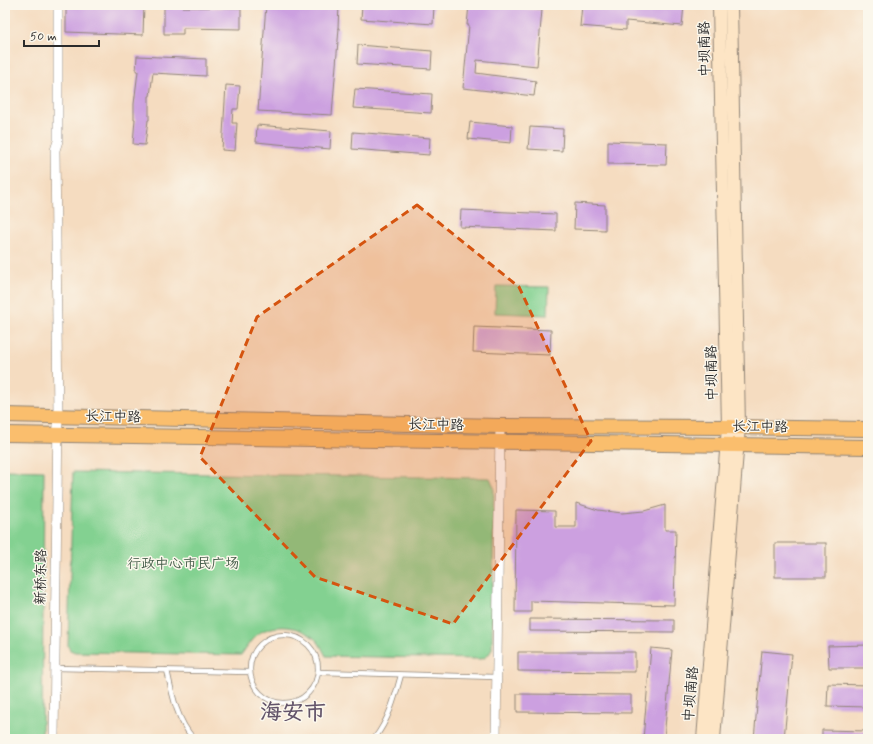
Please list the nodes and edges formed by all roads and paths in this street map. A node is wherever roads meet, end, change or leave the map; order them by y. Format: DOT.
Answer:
graph roads {
  1 [pos="58,5"];
  2 [pos="719,5"];
  3 [pos="731,5"];
  4 [pos="5,415"];
  5 [pos="58,415"];
  6 [pos="500,426"];
  7 [pos="734,427"];
  8 [pos="868,429"];
  9 [pos="5,434"];
  10 [pos="57,435"];
  11 [pos="499,442"];
  12 [pos="733,444"];
  13 [pos="868,447"];
  14 [pos="54,668"];
  15 [pos="167,670"];
  16 [pos="249,672"];
  17 [pos="319,672"];
  18 [pos="401,675"];
  19 [pos="496,677"];
  20 [pos="54,739"];
  21 [pos="194,739"];
  22 [pos="374,739"];
  23 [pos="496,739"];
  24 [pos="703,739"];
  25 [pos="714,739"];
  1 -- 5 [label="street, 新桥东路"];
  2 -- 7 [label="main road, 中坝南路"];
  3 -- 7 [label="main road, 中坝南路"];
  4 -- 5 [label="main road, 长江中路"];
  5 -- 6 [label="main road, 长江中路"];
  5 -- 10 [label="street, 新桥东路"];
  6 -- 7 [label="main road, 长江中路"];
  6 -- 11 [label="street"];
  7 -- 8 [label="main road, 长江中路"];
  7 -- 12 [label="main road, 中坝南路"];
  9 -- 10 [label="main road, 长江中路"];
  10 -- 11 [label="main road, 长江中路"];
  10 -- 14 [label="street, 新桥东路"];
  11 -- 12 [label="main road, 长江中路"];
  11 -- 19 [label="street"];
  12 -- 13 [label="main road, 长江中路"];
  12 -- 24 [label="main road, 中坝南路"];
  12 -- 25 [label="main road, 中坝南路"];
  14 -- 15 [label="lane"];
  14 -- 20 [label="street, 新桥东路"];
  15 -- 16 [label="lane"];
  15 -- 21 [label="lane"];
  16 -- 17 [label="lane"];
  16 -- 17 [label="lane"];
  17 -- 18 [label="lane"];
  18 -- 19 [label="lane"];
  18 -- 22 [label="lane"];
  19 -- 23 [label="street"];
}
